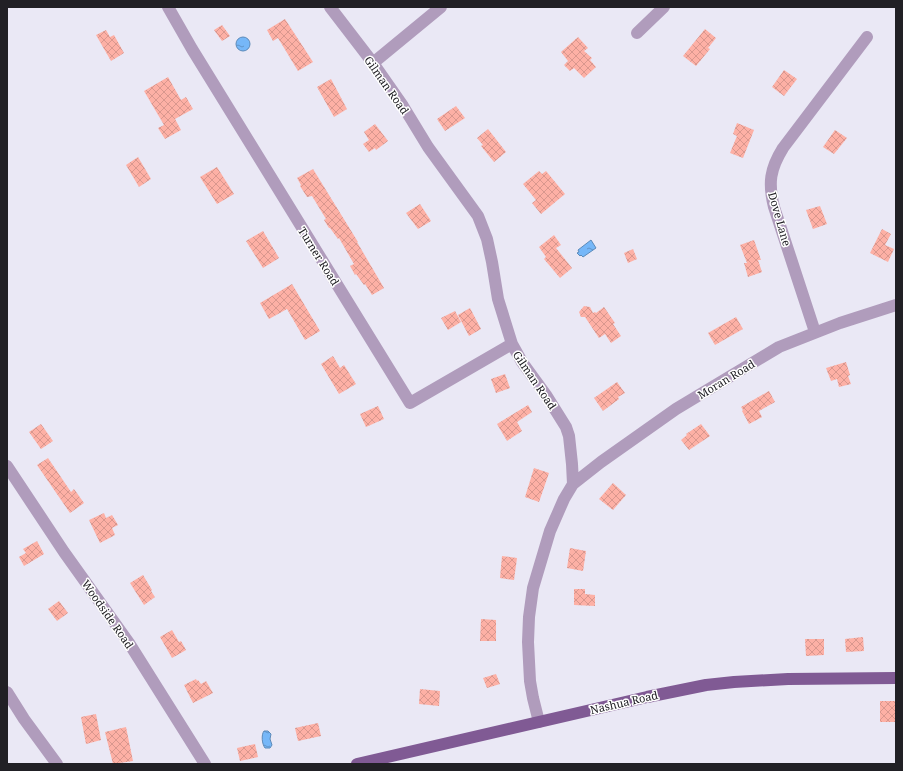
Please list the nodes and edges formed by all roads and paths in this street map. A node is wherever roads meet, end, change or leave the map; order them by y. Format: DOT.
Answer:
graph roads {
  1 [pos="168,7"];
  2 [pos="330,7"];
  3 [pos="441,7"];
  4 [pos="664,7"];
  5 [pos="636,33"];
  6 [pos="867,37"];
  7 [pos="372,63"];
  8 [pos="896,306"];
  9 [pos="816,332"];
  10 [pos="512,344"];
  11 [pos="7,466"];
  12 [pos="573,484"];
  13 [pos="896,678"];
  14 [pos="7,692"];
  15 [pos="539,722"];
  16 [pos="57,764"];
  17 [pos="205,764"];
  18 [pos="357,764"];
  1 -- 10 [label="street, Turner Road"];
  2 -- 7 [label="street, Gilman Road"];
  3 -- 7 [label="street"];
  4 -- 5 [label="street"];
  6 -- 9 [label="street, Dove Lane"];
  7 -- 10 [label="street, Gilman Road"];
  8 -- 9 [label="street, Moran Road"];
  9 -- 12 [label="street, Moran Road"];
  10 -- 12 [label="street, Gilman Road"];
  11 -- 17 [label="street, Woodside Road"];
  12 -- 15 [label="street"];
  13 -- 15 [label="main road, Nashua Road"];
  14 -- 16 [label="street"];
  15 -- 18 [label="main road, Nashua Road"];
}
